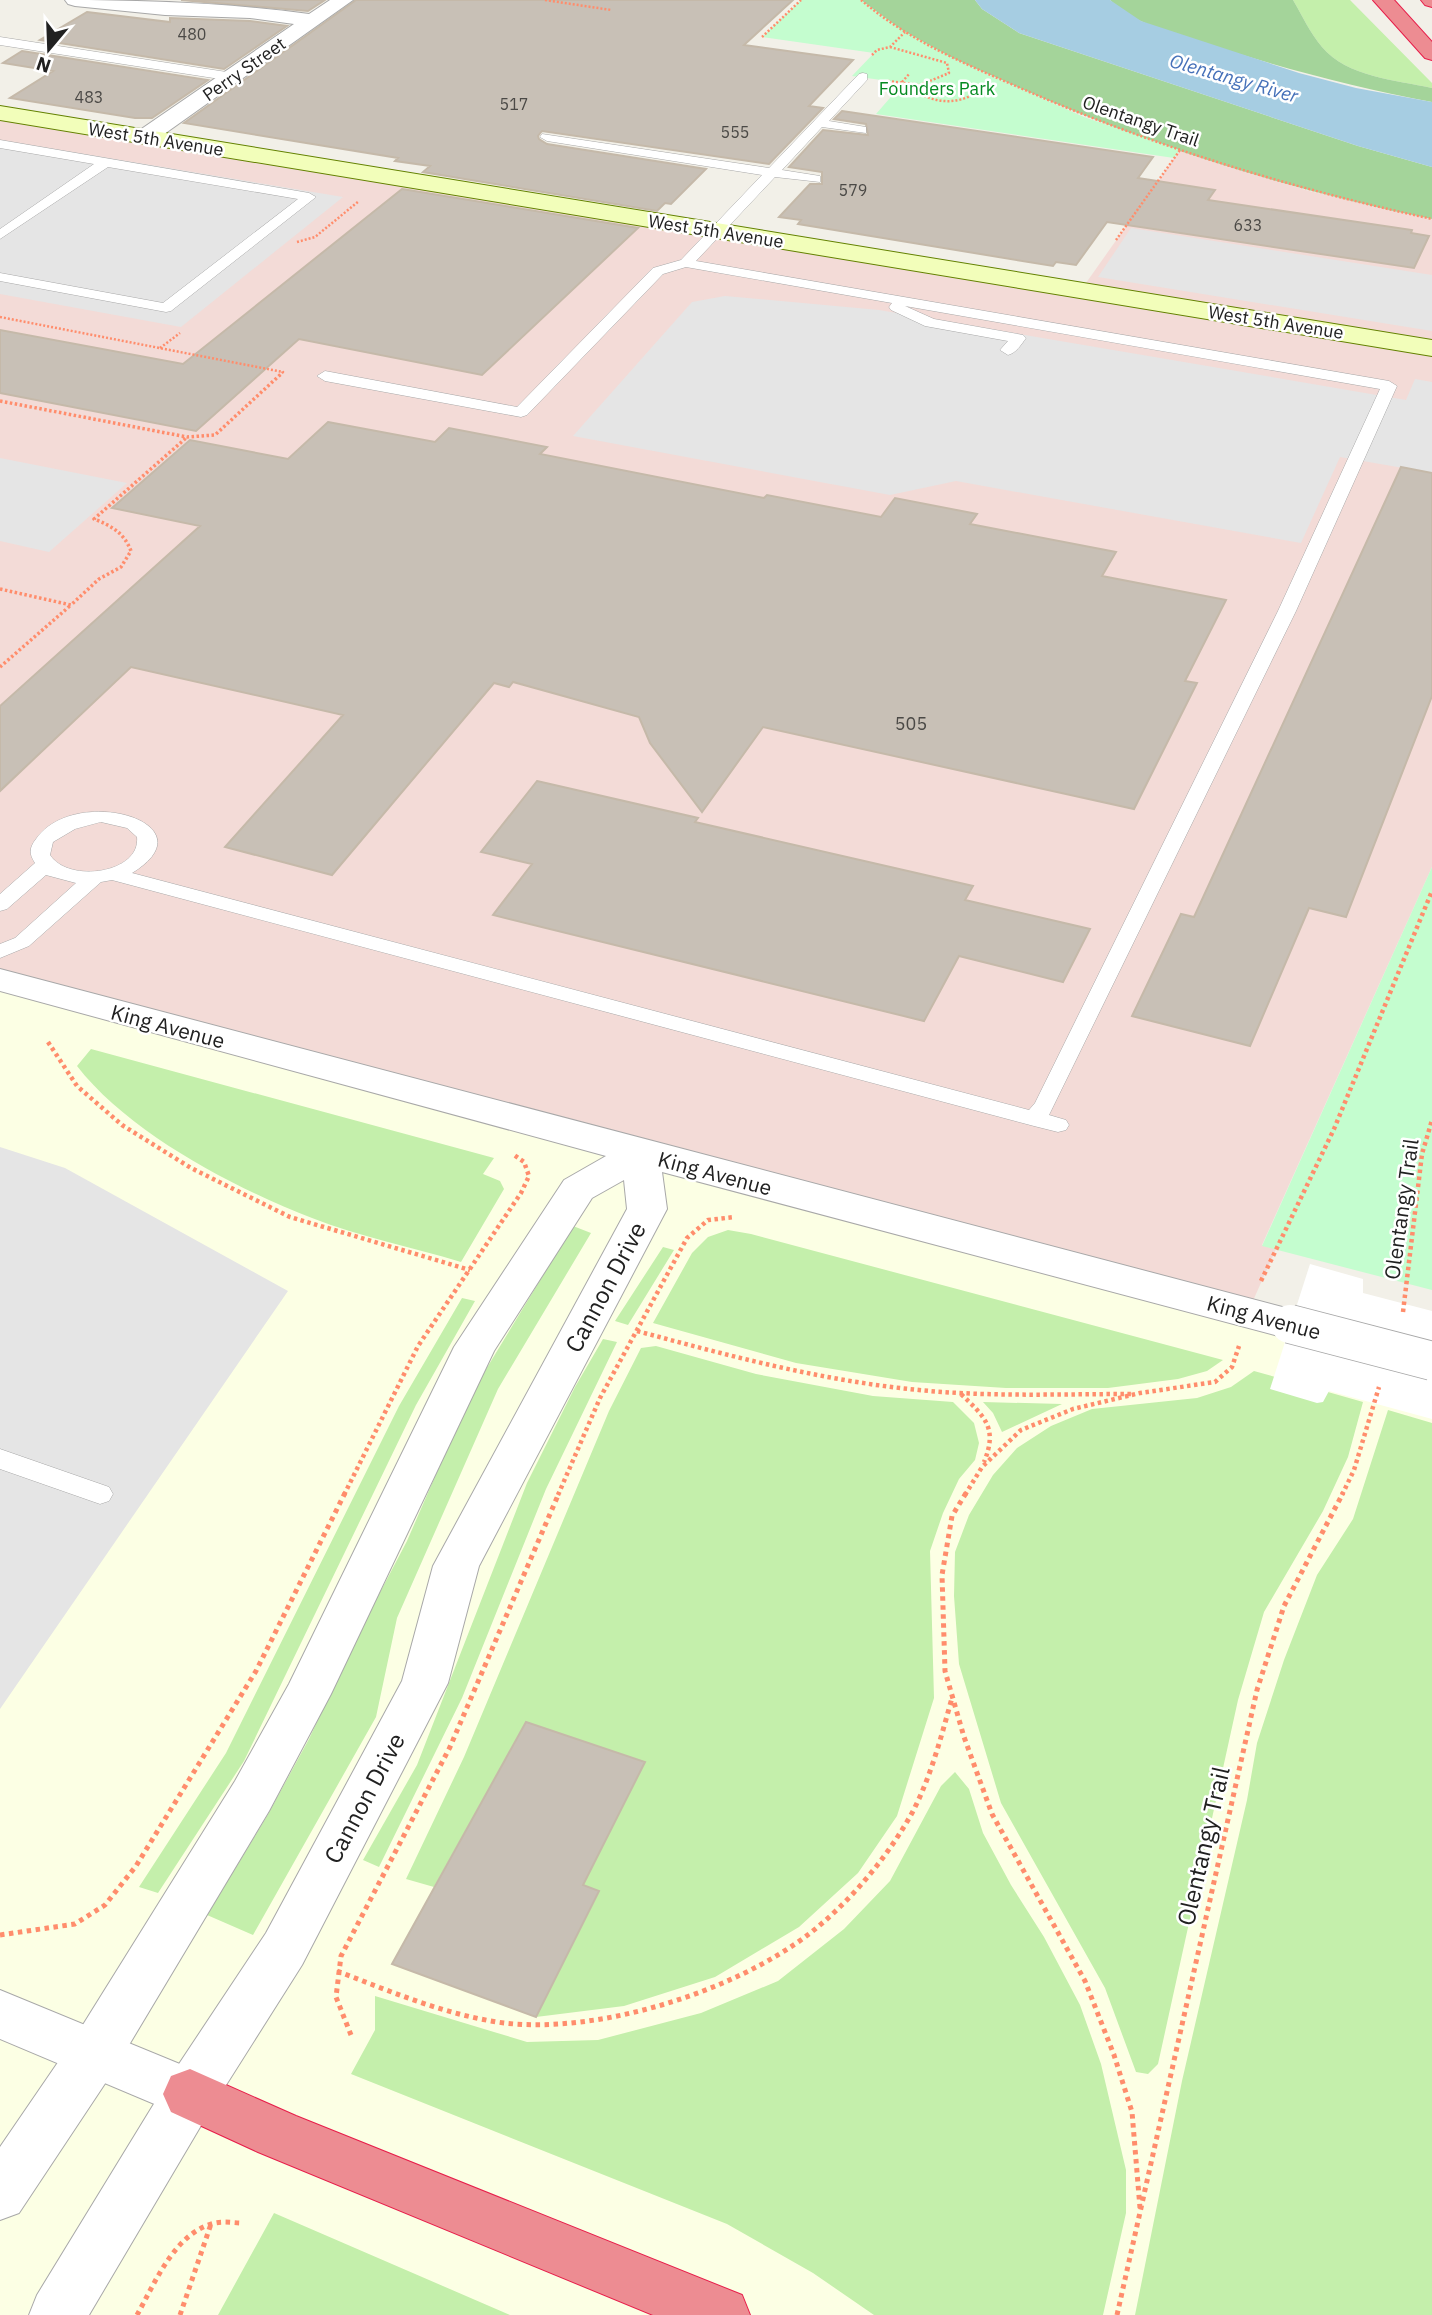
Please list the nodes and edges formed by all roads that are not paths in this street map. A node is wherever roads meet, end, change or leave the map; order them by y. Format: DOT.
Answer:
graph roads {
  1 [pos="75,0"];
  2 [pos="211,0"];
  3 [pos="343,0"];
  4 [pos="1383,0"];
  5 [pos="250,12"];
  6 [pos="313,21"];
  7 [pos="0,41"];
  8 [pos="1432,54"];
  9 [pos="233,77"];
  10 [pos="863,77"];
  11 [pos="0,113"];
  12 [pos="819,123"];
  13 [pos="861,130"];
  14 [pos="145,137"];
  15 [pos="547,137"];
  16 [pos="0,144"];
  17 [pos="106,162"];
  18 [pos="772,172"];
  19 [pos="815,179"];
  20 [pos="716,231"];
  21 [pos="0,235"];
  22 [pos="686,263"];
  23 [pos="0,277"];
  24 [pos="881,297"];
  25 [pos="1432,348"];
  26 [pos="1008,351"];
  27 [pos="325,376"];
  28 [pos="46,864"];
  29 [pos="104,875"];
  30 [pos="0,905"];
  31 [pos="0,952"];
  32 [pos="0,980"];
  33 [pos="1034,1119"];
  34 [pos="1058,1125"];
  35 [pos="641,1153"];
  36 [pos="1432,1361"];
  37 [pos="0,1459"];
  38 [pos="100,1494"];
  39 [pos="0,2014"];
  40 [pos="95,2053"];
  41 [pos="190,2094"];
  42 [pos="0,2194"];
  43 [pos="57,2315"];
  44 [pos="722,2315"];
  1 -- 5 [label="street"];
  2 -- 5 [label="street"];
  3 -- 6 [label="street, Perry Street"];
  4 -- 8 [label="highway"];
  5 -- 6 [label="street"];
  6 -- 9 [label="street, Perry Street"];
  7 -- 9 [label="lane"];
  9 -- 14 [label="street, Perry Street"];
  10 -- 12 [label="lane"];
  11 -- 14 [label="main road, West 5th Avenue"];
  12 -- 13 [label="lane"];
  12 -- 18 [label="lane"];
  14 -- 20 [label="main road, West 5th Avenue"];
  15 -- 18 [label="lane"];
  16 -- 17 [label="lane"];
  17 -- 21 [label="lane"];
  17 -- 23 [label="lane"];
  18 -- 19 [label="lane"];
  18 -- 20 [label="lane"];
  20 -- 22 [label="lane"];
  20 -- 25 [label="main road, West 5th Avenue"];
  22 -- 24 [label="lane"];
  22 -- 27 [label="lane"];
  24 -- 26 [label="lane"];
  24 -- 33 [label="lane"];
  28 -- 29 [label="lane"];
  28 -- 29 [label="lane"];
  28 -- 30 [label="lane"];
  29 -- 31 [label="lane"];
  29 -- 33 [label="lane"];
  32 -- 35 [label="street, King Avenue"];
  33 -- 34 [label="lane"];
  35 -- 36 [label="street, King Avenue, bridge"];
  35 -- 40 [label="street"];
  35 -- 41 [label="street, Cannon Drive"];
  37 -- 38 [label="lane"];
  39 -- 40 [label="street"];
  40 -- 41 [label="street"];
  40 -- 42 [label="street"];
  41 -- 43 [label="street, Cannon Drive"];
  41 -- 44 [label="highway"];
}
